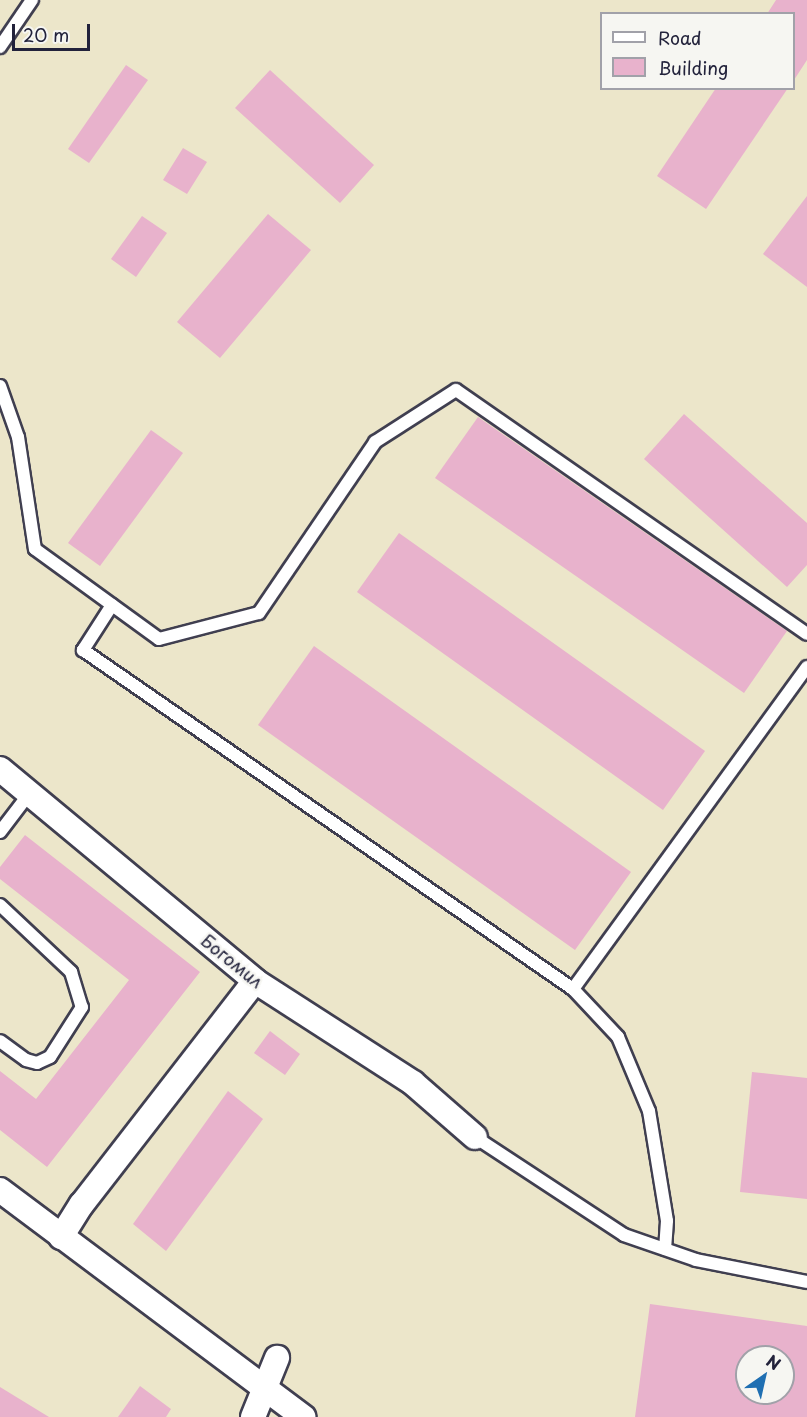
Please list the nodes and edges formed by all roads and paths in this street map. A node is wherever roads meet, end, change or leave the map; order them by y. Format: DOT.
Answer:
graph roads {
  1 [pos="32,0"];
  2 [pos="0,47"];
  3 [pos="0,387"];
  4 [pos="112,605"];
  5 [pos="807,634"];
  6 [pos="807,667"];
  7 [pos="0,770"];
  8 [pos="29,794"];
  9 [pos="0,832"];
  10 [pos="0,905"];
  11 [pos="255,981"];
  12 [pos="573,989"];
  13 [pos="0,1041"];
  14 [pos="475,1137"];
  15 [pos="0,1190"];
  16 [pos="61,1237"];
  17 [pos="665,1249"];
  18 [pos="807,1282"];
  19 [pos="277,1358"];
  20 [pos="263,1388"];
  21 [pos="253,1417"];
  22 [pos="303,1417"];
  1 -- 2 [label="lane"];
  3 -- 4 [label="lane"];
  4 -- 5 [label="lane"];
  4 -- 12 [label="lane"];
  6 -- 12 [label="lane"];
  7 -- 8 [label="street, Богомил"];
  8 -- 9 [label="lane"];
  8 -- 11 [label="street, Богомил"];
  10 -- 13 [label="lane"];
  11 -- 14 [label="street, Богомил"];
  11 -- 16 [label="street"];
  12 -- 17 [label="lane"];
  14 -- 17 [label="lane"];
  15 -- 16 [label="street"];
  16 -- 20 [label="street"];
  17 -- 18 [label="lane"];
  19 -- 20 [label="street"];
  20 -- 21 [label="street"];
  20 -- 22 [label="street"];
}
